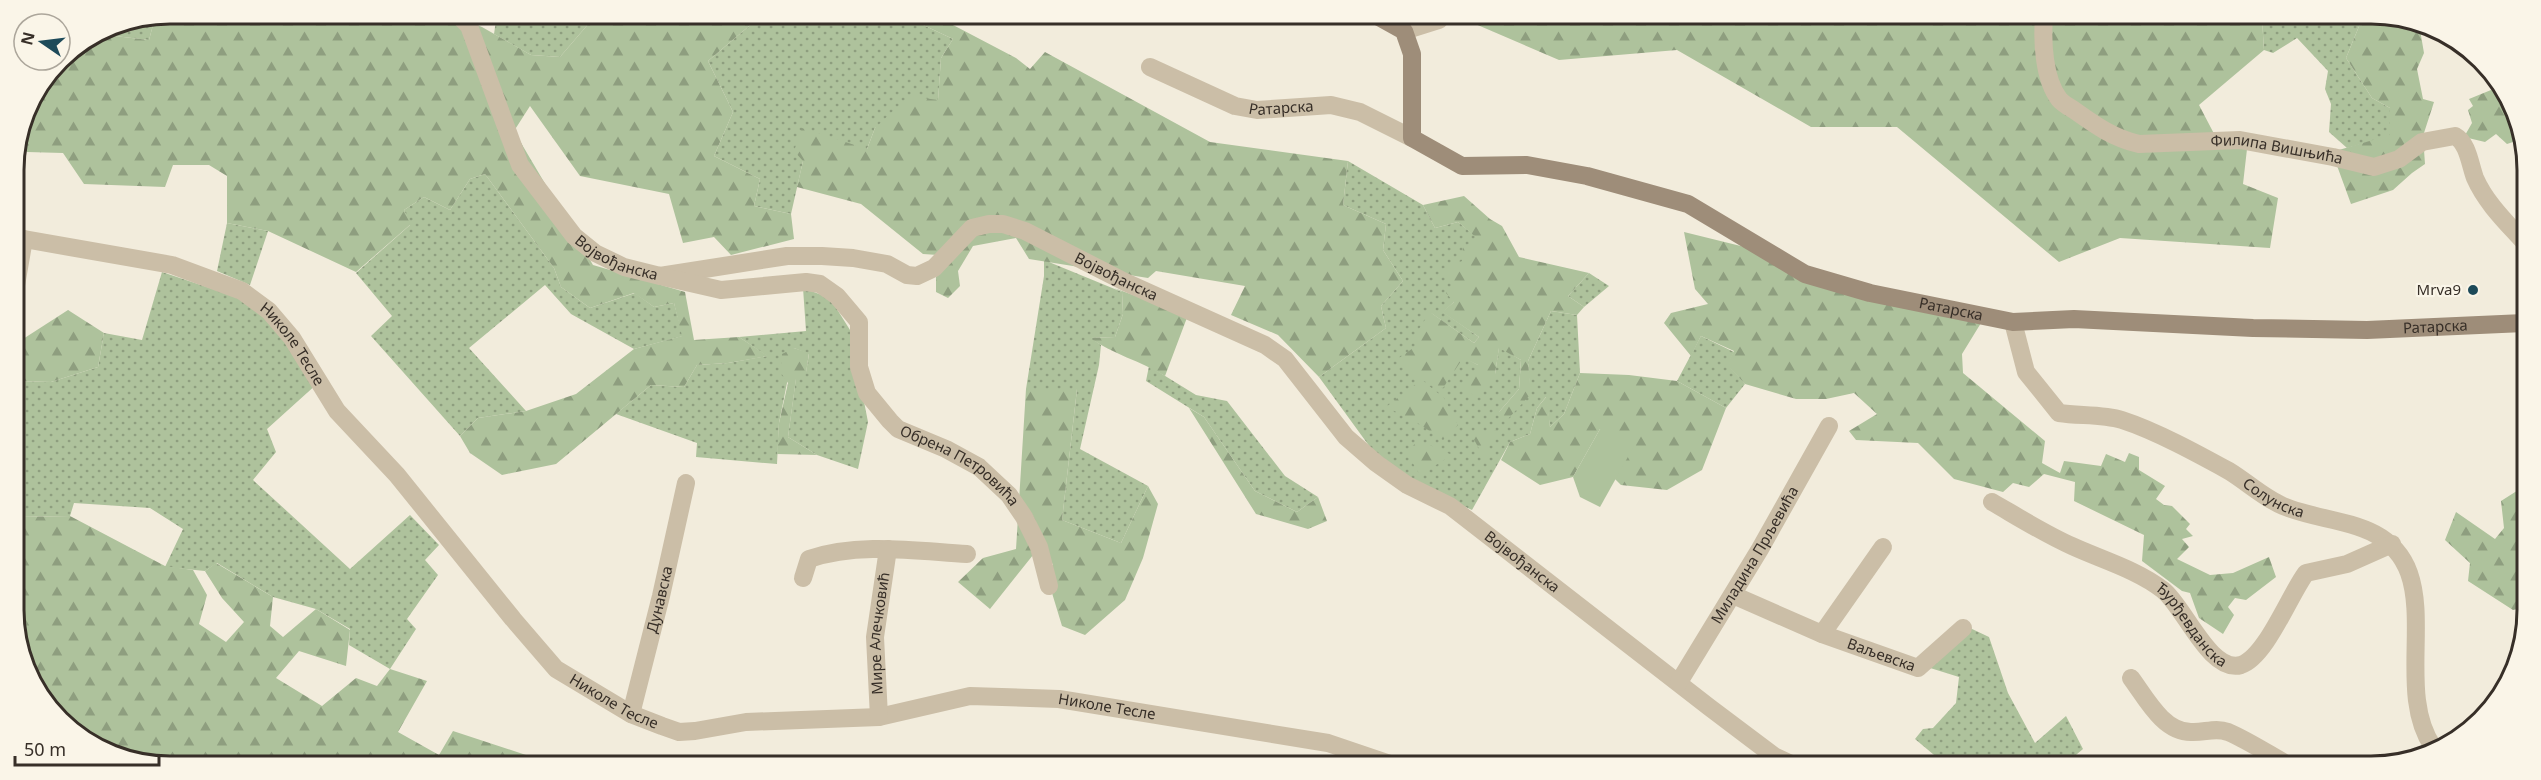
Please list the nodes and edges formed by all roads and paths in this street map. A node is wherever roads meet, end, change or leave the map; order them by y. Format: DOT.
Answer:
graph roads {
  1 [pos="467,24"];
  2 [pos="1391,24"];
  3 [pos="1426,24"];
  4 [pos="2043,24"];
  5 [pos="1404,31"];
  6 [pos="1150,67"];
  7 [pos="1412,138"];
  8 [pos="2517,234"];
  9 [pos="24,241"];
  10 [pos="660,276"];
  11 [pos="2013,322"];
  12 [pos="2517,323"];
  13 [pos="1829,426"];
  14 [pos="686,483"];
  15 [pos="1992,502"];
  16 [pos="2392,544"];
  17 [pos="1883,548"];
  18 [pos="888,549"];
  19 [pos="967,554"];
  20 [pos="803,578"];
  21 [pos="1049,586"];
  22 [pos="1732,595"];
  23 [pos="1963,628"];
  24 [pos="1822,634"];
  25 [pos="2131,678"];
  26 [pos="1678,682"];
  27 [pos="631,714"];
  28 [pos="879,717"];
  29 [pos="2431,743"];
  30 [pos="1366,756"];
  31 [pos="1774,756"];
  32 [pos="2272,756"];
  1 -- 10 [label="street, Војвођанска"];
  2 -- 5 [label="street"];
  3 -- 5 [label="street"];
  4 -- 8 [label="street, Филипа Вишњића"];
  5 -- 7 [label="street"];
  6 -- 7 [label="street, Ратарска"];
  7 -- 11 [label="street, Ратарска"];
  9 -- 27 [label="street, Николе Тесле"];
  10 -- 21 [label="street, Обрена Петровића"];
  10 -- 26 [label="street, Војвођанска"];
  11 -- 12 [label="street, Ратарска"];
  11 -- 16 [label="street, Солунска"];
  13 -- 22 [label="street, Миладина Прљевића"];
  14 -- 27 [label="street, Дунавска"];
  15 -- 16 [label="street, Ђурђевданска"];
  16 -- 29 [label="street, Солунска"];
  17 -- 24 [label="street, Ваљевска"];
  18 -- 19 [label="street, Мире Алечковић"];
  18 -- 20 [label="street, Мире Алечковић"];
  18 -- 28 [label="street, Мире Алечковић"];
  22 -- 24 [label="street, Ваљевска"];
  22 -- 26 [label="street, Миладина Прљевића"];
  23 -- 24 [label="street, Ваљевска"];
  25 -- 32 [label="street"];
  26 -- 31 [label="street, Војвођанска"];
  27 -- 28 [label="street, Николе Тесле"];
  28 -- 30 [label="street, Николе Тесле"];
}
